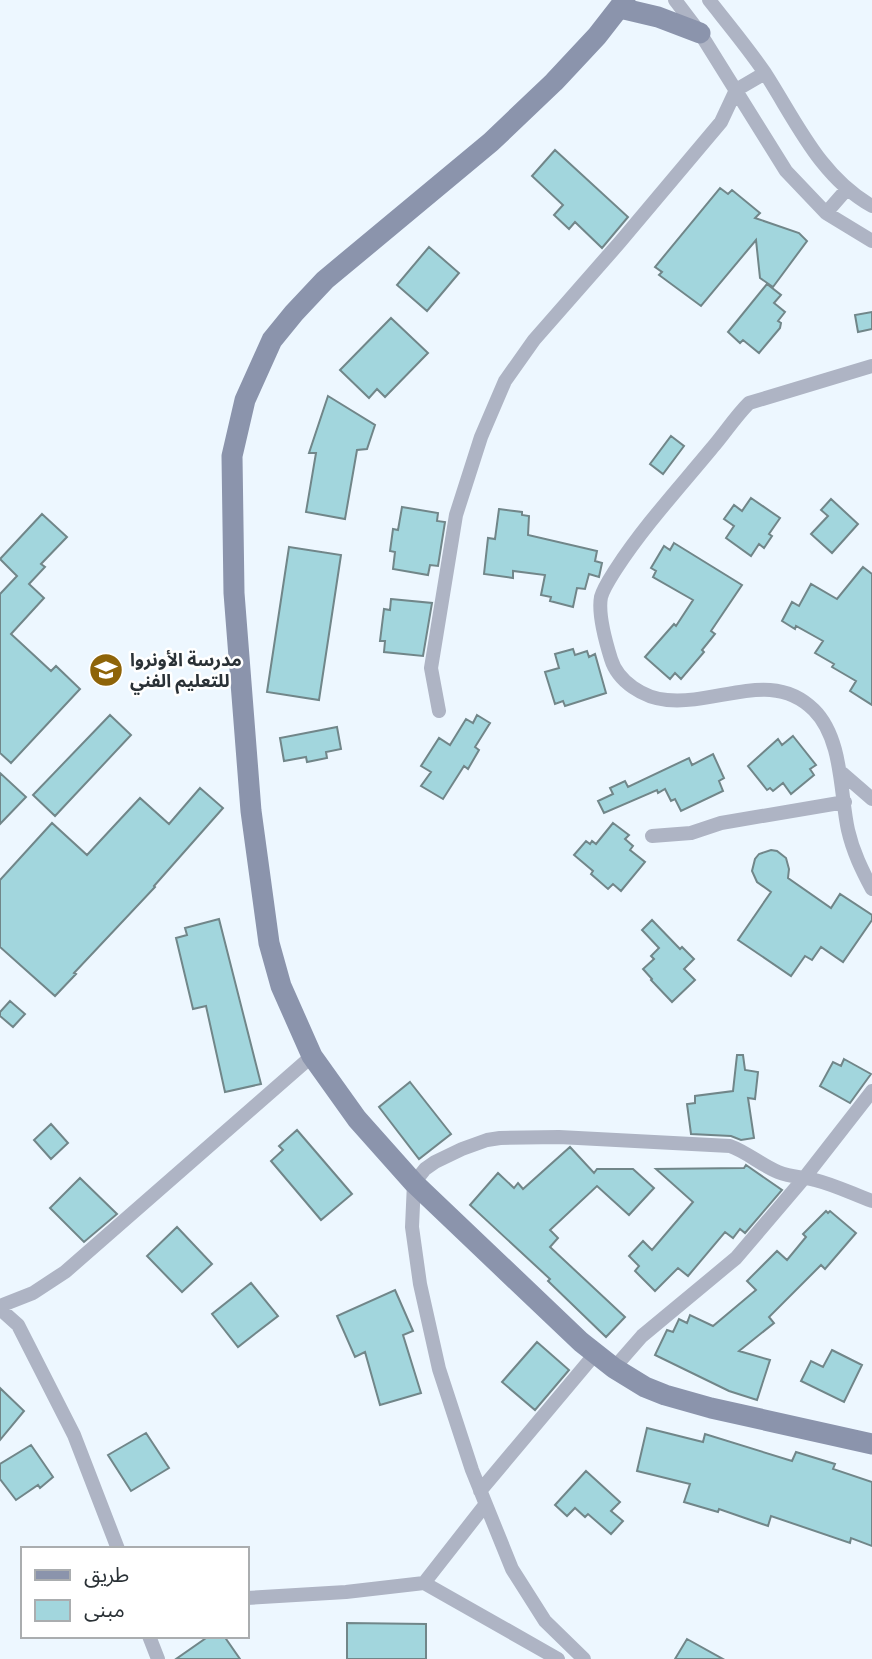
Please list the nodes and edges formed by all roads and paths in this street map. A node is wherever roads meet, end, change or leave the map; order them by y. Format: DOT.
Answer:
graph roads {
  1 [pos="675,0"];
  2 [pos="709,0"];
  3 [pos="622,4"];
  4 [pos="700,33"];
  5 [pos="765,73"];
  6 [pos="736,90"];
  7 [pos="847,189"];
  8 [pos="872,206"];
  9 [pos="826,213"];
  10 [pos="872,241"];
  11 [pos="872,366"];
  12 [pos="439,711"];
  13 [pos="842,773"];
  14 [pos="872,799"];
  15 [pos="845,802"];
  16 [pos="652,836"];
  17 [pos="872,889"];
  18 [pos="313,1056"];
  19 [pos="872,1091"];
  20 [pos="805,1177"];
  21 [pos="414,1183"];
  22 [pos="872,1201"];
  23 [pos="0,1308"];
  24 [pos="595,1354"];
  25 [pos="614,1368"];
  26 [pos="872,1444"];
  27 [pos="480,1491"];
  28 [pos="485,1505"];
  29 [pos="117,1547"];
  30 [pos="424,1583"];
  31 [pos="248,1598"];
  32 [pos="150,1638"];
  33 [pos="158,1659"];
  34 [pos="558,1659"];
  35 [pos="584,1659"];
  1 -- 4 [label="street"];
  2 -- 5 [label="street"];
  3 -- 4 [label="main road"];
  3 -- 18 [label="main road"];
  4 -- 6 [label="street"];
  5 -- 6 [label="street"];
  5 -- 7 [label="street"];
  6 -- 9 [label="street"];
  6 -- 12 [label="street"];
  7 -- 8 [label="street"];
  7 -- 9 [label="street"];
  9 -- 10 [label="street"];
  11 -- 13 [label="street"];
  13 -- 14 [label="street"];
  13 -- 15 [label="street"];
  15 -- 16 [label="street"];
  15 -- 17 [label="street"];
  18 -- 21 [label="main road"];
  18 -- 23 [label="street"];
  19 -- 20 [label="street"];
  20 -- 21 [label="street"];
  20 -- 22 [label="street"];
  20 -- 25 [label="street"];
  21 -- 24 [label="main road"];
  21 -- 27 [label="street"];
  23 -- 29 [label="street"];
  24 -- 25 [label="main road"];
  24 -- 27 [label="street"];
  25 -- 26 [label="main road"];
  27 -- 28 [label="street"];
  28 -- 30 [label="street"];
  28 -- 35 [label="street"];
  30 -- 31 [label="street"];
  30 -- 34 [label="street"];
  32 -- 33 [label="street"];
}
